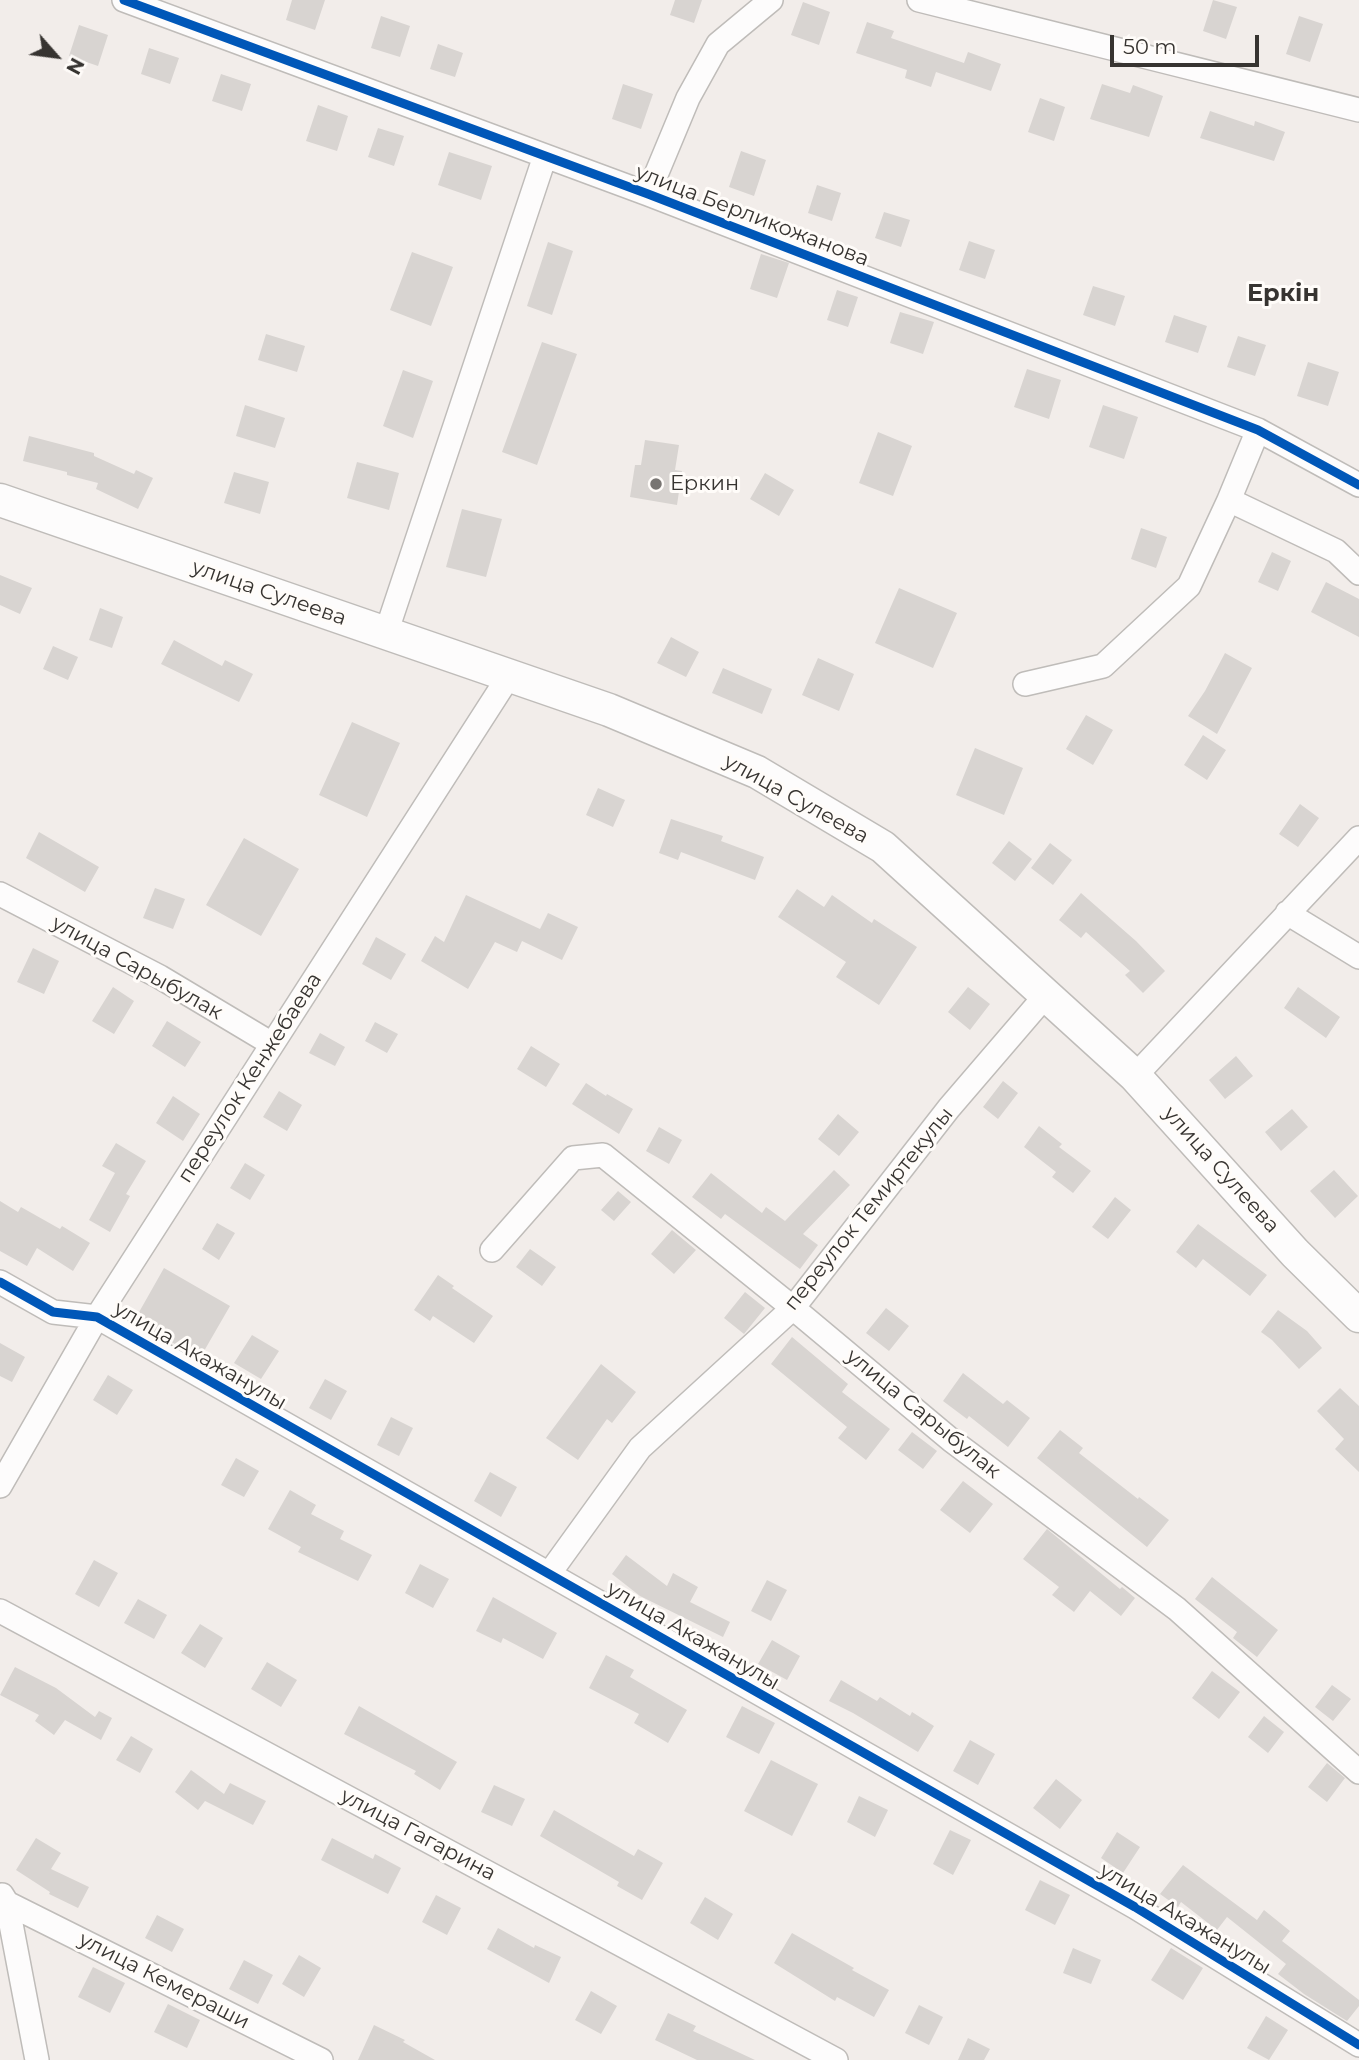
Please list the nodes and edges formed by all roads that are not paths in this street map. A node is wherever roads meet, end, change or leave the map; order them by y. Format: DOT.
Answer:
graph roads {
  1 [pos="124,0"];
  2 [pos="771,0"];
  3 [pos="919,0"];
  4 [pos="1359,110"];
  5 [pos="545,156"];
  6 [pos="648,194"];
  7 [pos="1258,430"];
  8 [pos="1359,485"];
  9 [pos="0,500"];
  10 [pos="1229,500"];
  11 [pos="1359,573"];
  12 [pos="386,634"];
  13 [pos="509,676"];
  14 [pos="1025,684"];
  15 [pos="1359,838"];
  16 [pos="0,894"];
  17 [pos="1287,913"];
  18 [pos="1359,957"];
  19 [pos="1046,995"];
  20 [pos="272,1044"];
  21 [pos="1135,1076"];
  22 [pos="492,1250"];
  23 [pos="0,1282"];
  24 [pos="793,1308"];
  25 [pos="1359,1316"];
  26 [pos="97,1317"];
  27 [pos="0,1486"];
  28 [pos="549,1574"];
  29 [pos="0,1611"];
  30 [pos="1359,1772"];
  31 [pos="4,1898"];
  32 [pos="1359,2045"];
  33 [pos="37,2060"];
  34 [pos="321,2060"];
  35 [pos="836,2060"];
  1 -- 5 [label="street, улица Берликожанова"];
  2 -- 6 [label="street"];
  3 -- 4 [label="street"];
  5 -- 6 [label="street, улица Берликожанова"];
  5 -- 12 [label="street"];
  6 -- 7 [label="street, улица Берликожанова"];
  7 -- 8 [label="street, улица Берликожанова"];
  7 -- 10 [label="street"];
  9 -- 12 [label="main road, улица Сулеева"];
  10 -- 11 [label="street"];
  10 -- 14 [label="street"];
  12 -- 13 [label="main road, улица Сулеева"];
  13 -- 19 [label="main road, улица Сулеева"];
  13 -- 20 [label="street, переулок Кенжебаева"];
  15 -- 17 [label="street"];
  16 -- 20 [label="street, улица Сарыбулак"];
  17 -- 18 [label="street"];
  17 -- 21 [label="street"];
  19 -- 21 [label="main road, улица Сулеева"];
  19 -- 24 [label="street, переулок Темиртекулы"];
  20 -- 26 [label="street, переулок Кенжебаева"];
  21 -- 25 [label="main road, улица Сулеева"];
  22 -- 24 [label="street, улица Сарыбулак"];
  23 -- 26 [label="street, улица Акажанулы"];
  24 -- 28 [label="street, переулок Темиртекулы"];
  24 -- 30 [label="street, улица Сарыбулак"];
  26 -- 27 [label="street, переулок Кенжебаева"];
  26 -- 28 [label="street, улица Акажанулы"];
  28 -- 32 [label="street, улица Акажанулы"];
  29 -- 35 [label="street, улица Гагарина"];
  31 -- 33 [label="street"];
  31 -- 34 [label="street, улица Кемераши"];
}
